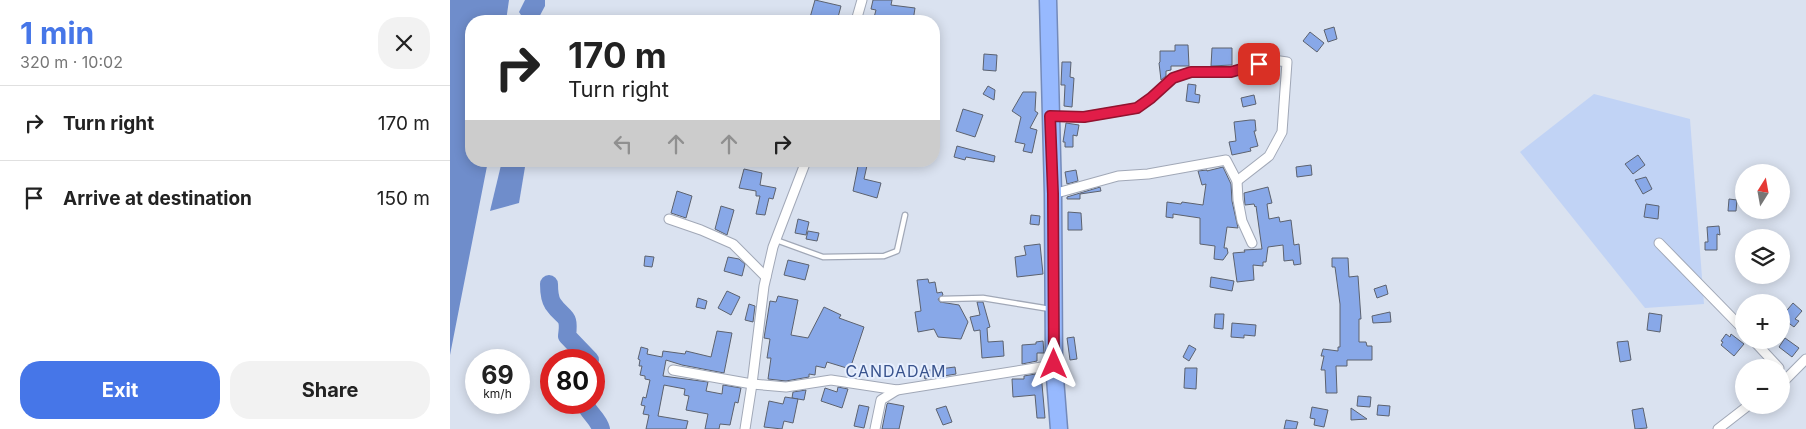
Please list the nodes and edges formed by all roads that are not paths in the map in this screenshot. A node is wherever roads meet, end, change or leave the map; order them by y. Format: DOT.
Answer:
graph roads {
  1 [pos="862,0"];
  2 [pos="1048,0"];
  3 [pos="858,15"];
  4 [pos="1050,116"];
  5 [pos="804,167"];
  6 [pos="1237,181"];
  7 [pos="1053,194"];
  8 [pos="905,214"];
  9 [pos="669,219"];
  10 [pos="776,240"];
  11 [pos="1252,243"];
  12 [pos="1658,243"];
  13 [pos="766,277"];
  14 [pos="942,299"];
  15 [pos="1053,310"];
  16 [pos="1735,321"];
  17 [pos="1761,349"];
  18 [pos="1771,359"];
  19 [pos="1806,359"];
  20 [pos="1054,364"];
  21 [pos="673,370"];
  22 [pos="1790,376"];
  23 [pos="752,384"];
  24 [pos="897,390"];
  25 [pos="1737,414"];
  26 [pos="745,429"];
  27 [pos="874,429"];
  28 [pos="1058,429"];
  29 [pos="1718,429"];
  1 -- 3 [label="street"];
  2 -- 4 [label="highway"];
  4 -- 6 [label="street"];
  4 -- 7 [label="highway"];
  5 -- 10 [label="street"];
  6 -- 7 [label="street"];
  6 -- 11 [label="street"];
  7 -- 15 [label="highway"];
  8 -- 10 [label="lane"];
  9 -- 13 [label="street"];
  10 -- 13 [label="street"];
  12 -- 16 [label="street"];
  13 -- 23 [label="street"];
  14 -- 15 [label="lane"];
  15 -- 20 [label="highway"];
  17 -- 18 [label="street"];
  19 -- 22 [label="street"];
  20 -- 24 [label="street"];
  20 -- 28 [label="highway"];
  21 -- 23 [label="street"];
  23 -- 24 [label="street"];
  23 -- 26 [label="street"];
  24 -- 27 [label="street"];
  25 -- 29 [label="street"];
}
